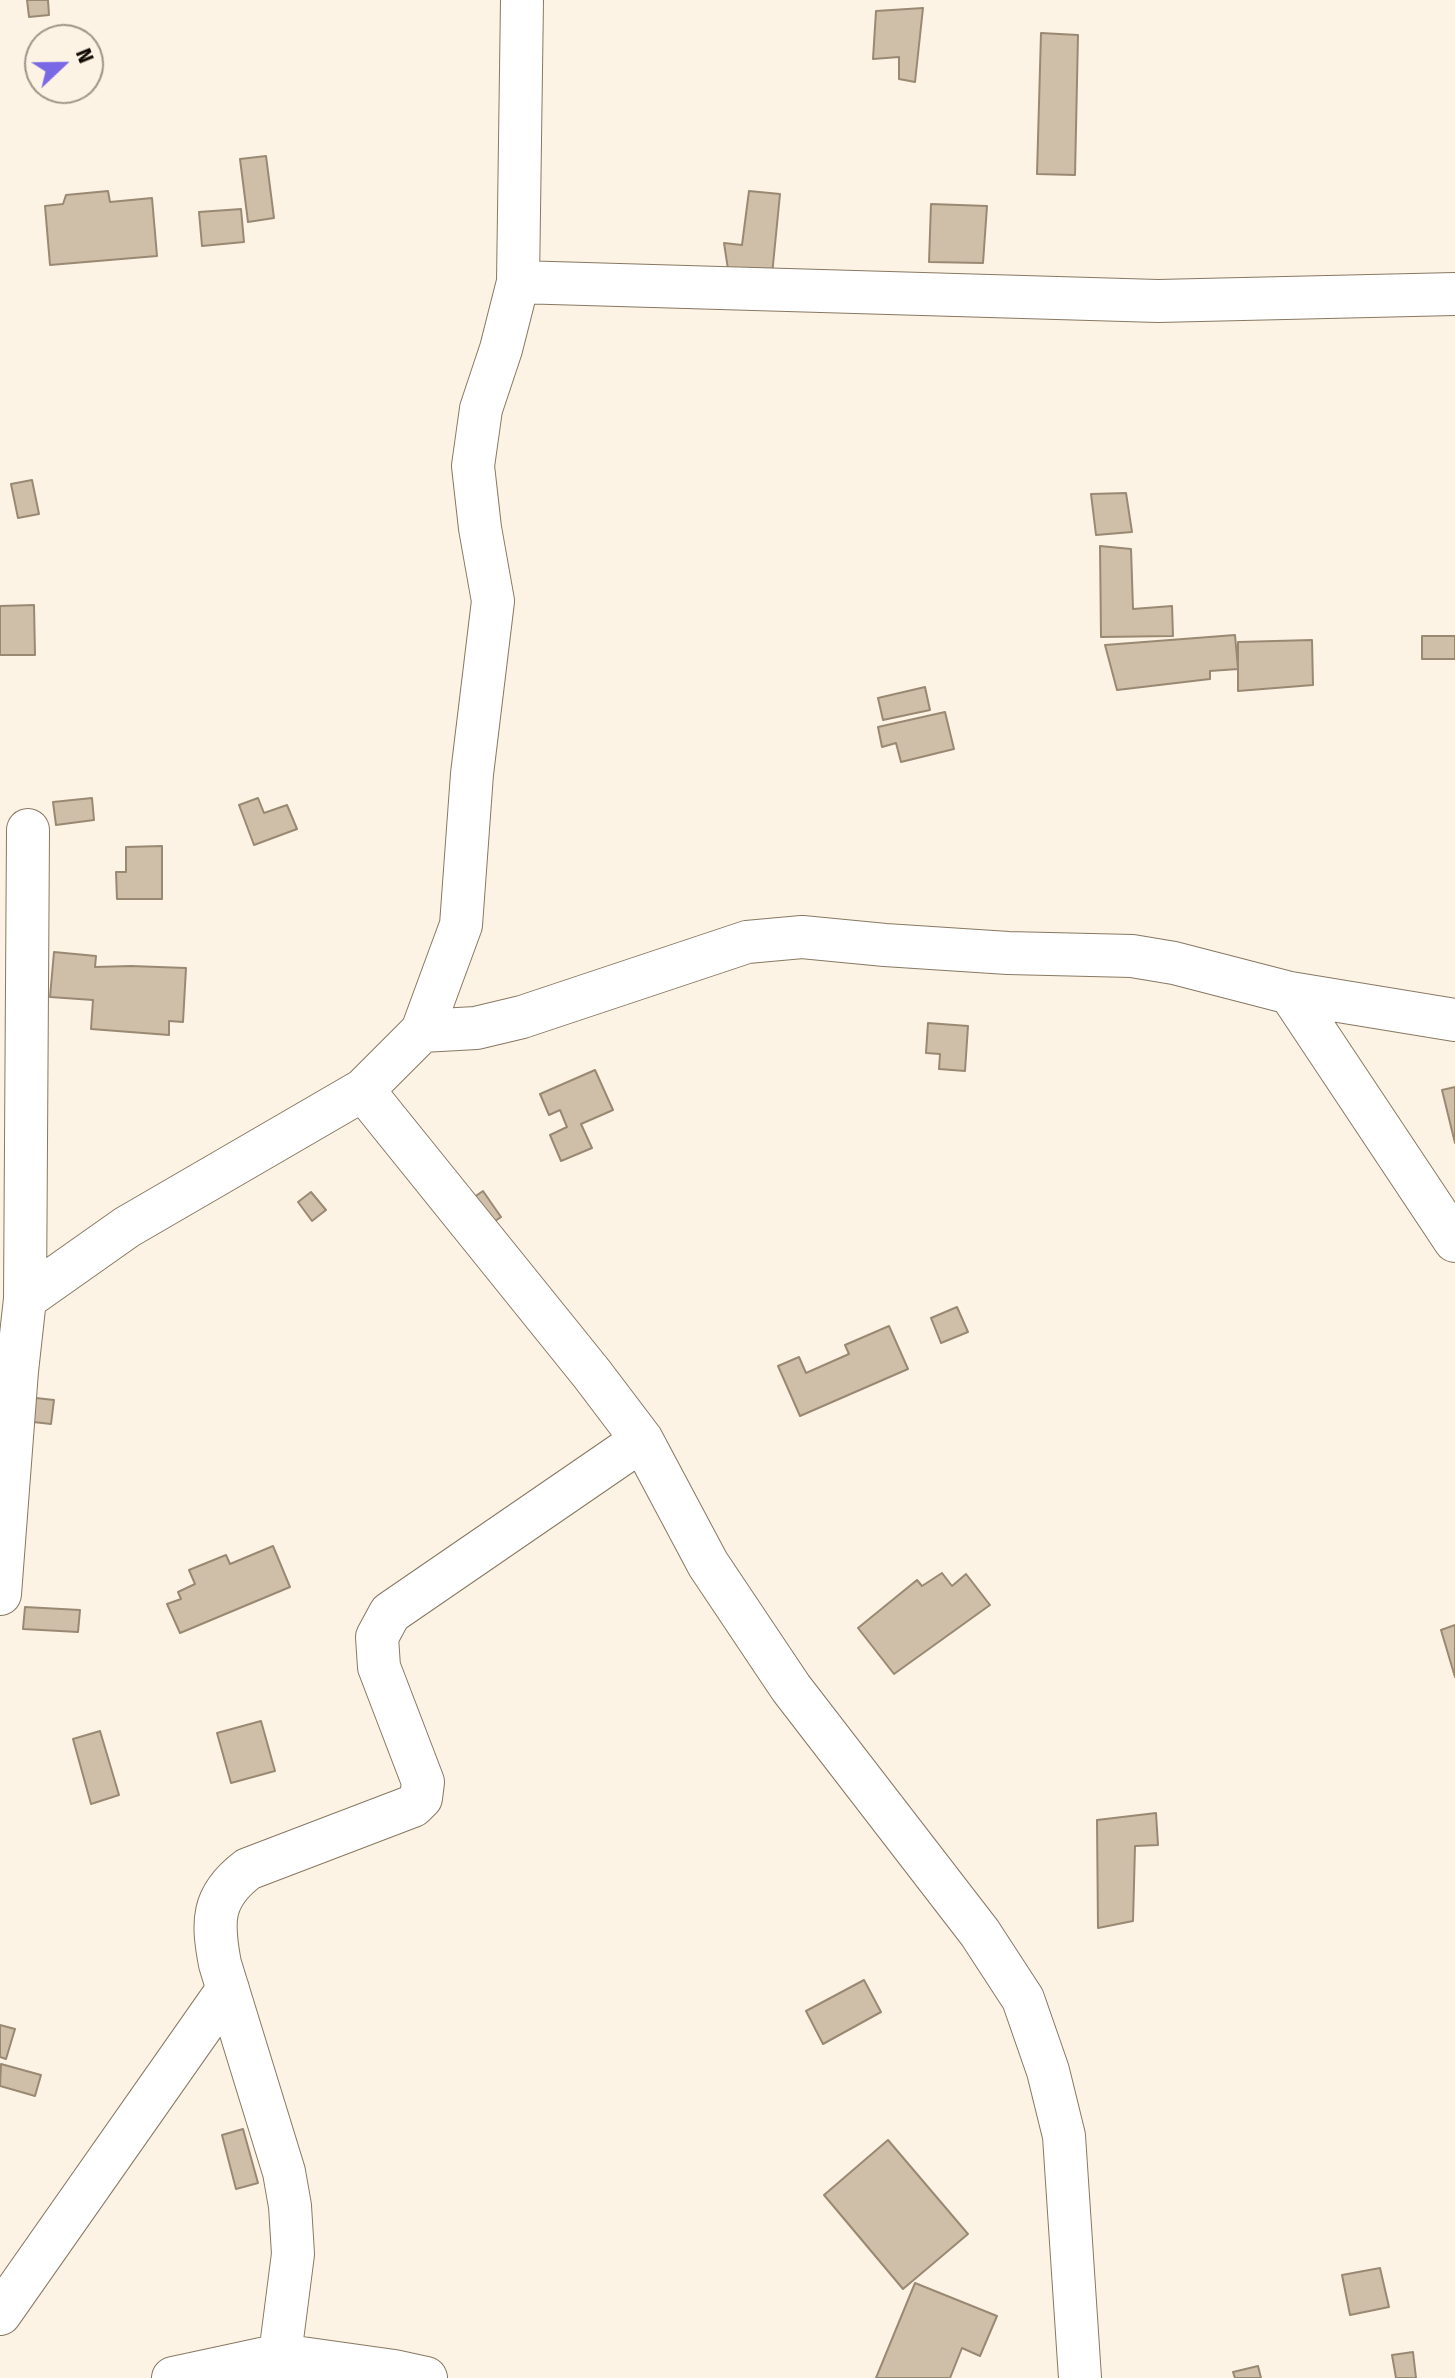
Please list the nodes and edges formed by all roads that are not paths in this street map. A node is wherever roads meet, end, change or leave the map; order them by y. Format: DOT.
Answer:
graph roads {
  1 [pos="522,0"];
  2 [pos="518,282"];
  3 [pos="1455,294"];
  4 [pos="28,830"];
  5 [pos="1290,993"];
  6 [pos="1455,1020"];
  7 [pos="422,1031"];
  8 [pos="363,1090"];
  9 [pos="1455,1241"];
  10 [pos="25,1299"];
  11 [pos="642,1440"];
  12 [pos="0,1594"];
  13 [pos="228,1989"];
  14 [pos="0,2314"];
  15 [pos="276,2366"];
  16 [pos="173,2378"];
  17 [pos="426,2378"];
  18 [pos="1080,2378"];
  1 -- 2 [label="street"];
  2 -- 3 [label="street"];
  2 -- 7 [label="street"];
  4 -- 10 [label="street"];
  5 -- 6 [label="street"];
  5 -- 7 [label="street"];
  5 -- 9 [label="street"];
  7 -- 8 [label="street"];
  8 -- 10 [label="street"];
  8 -- 11 [label="street"];
  10 -- 12 [label="street"];
  11 -- 13 [label="street"];
  11 -- 18 [label="street"];
  13 -- 14 [label="street"];
  13 -- 15 [label="street"];
  15 -- 16 [label="street"];
  15 -- 17 [label="street"];
}
